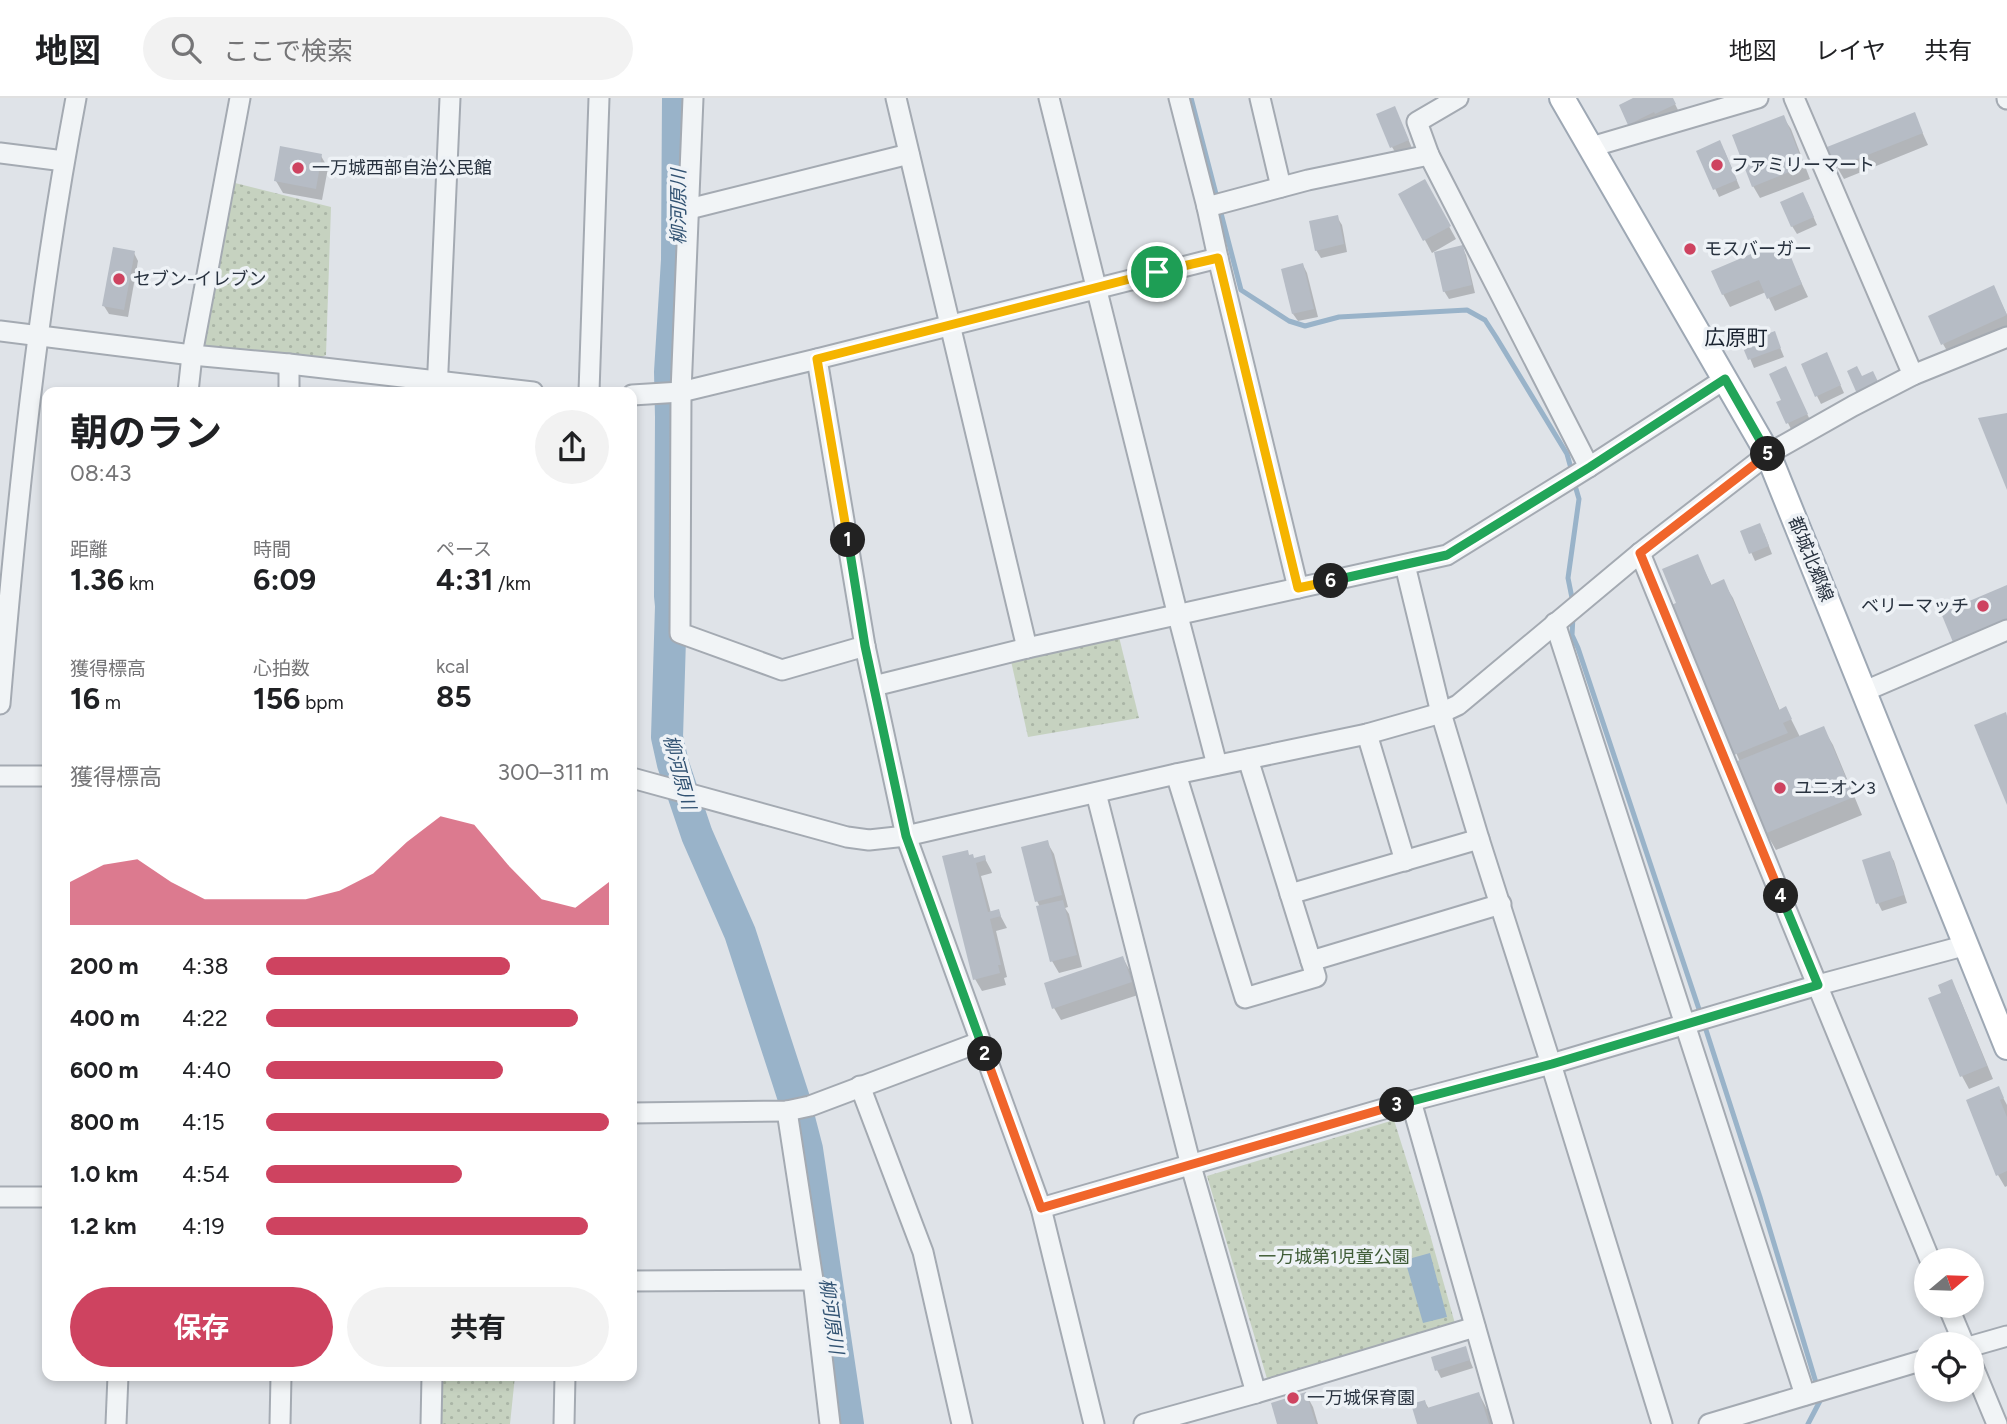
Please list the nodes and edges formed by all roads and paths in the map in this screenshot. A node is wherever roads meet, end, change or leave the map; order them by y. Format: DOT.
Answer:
graph roads {
  1 [pos="76,98"];
  2 [pos="240,98"];
  3 [pos="450,98"];
  4 [pos="599,98"];
  5 [pos="693,98"];
  6 [pos="896,98"];
  7 [pos="1049,98"];
  8 [pos="1179,98"];
  9 [pos="1260,98"];
  10 [pos="1458,98"];
  11 [pos="1562,98"];
  12 [pos="1758,98"];
  13 [pos="1794,98"];
  14 [pos="1591,147"];
  15 [pos="0,153"];
  16 [pos="909,154"];
  17 [pos="1429,155"];
  18 [pos="64,161"];
  19 [pos="1282,187"];
  20 [pos="1207,207"];
  21 [pos="689,209"];
  22 [pos="1218,258"];
  23 [pos="1095,288"];
  24 [pos="951,325"];
  25 [pos="0,331"];
  26 [pos="37,335"];
  27 [pos="2007,337"];
  28 [pos="192,355"];
  29 [pos="817,359"];
  30 [pos="289,364"];
  31 [pos="1913,375"];
  32 [pos="1725,379"];
  33 [pos="437,386"];
  34 [pos="189,387"];
  35 [pos="289,387"];
  36 [pos="589,387"];
  37 [pos="672,392"];
  38 [pos="637,395"];
  39 [pos="1768,454"];
  40 [pos="1590,467"];
  41 [pos="1640,553"];
  42 [pos="1405,565"];
  43 [pos="1298,588"];
  44 [pos="1178,616"];
  45 [pos="1555,623"];
  46 [pos="2007,630"];
  47 [pos="865,646"];
  48 [pos="1027,648"];
  49 [pos="874,686"];
  50 [pos="1865,691"];
  51 [pos="0,704"];
  52 [pos="1441,713"];
  53 [pos="1367,734"];
  54 [pos="1248,759"];
  55 [pos="1217,765"];
  56 [pos="1176,774"];
  57 [pos="0,776"];
  58 [pos="42,776"];
  59 [pos="637,779"];
  60 [pos="1096,793"];
  61 [pos="906,836"];
  62 [pos="1479,839"];
  63 [pos="1405,861"];
  64 [pos="1290,894"];
  65 [pos="1501,904"];
  66 [pos="1967,945"];
  67 [pos="1311,961"];
  68 [pos="1818,985"];
  69 [pos="1684,1024"];
  70 [pos="980,1042"];
  71 [pos="2007,1046"];
  72 [pos="1552,1064"];
  73 [pos="860,1086"];
  74 [pos="1411,1101"];
  75 [pos="788,1111"];
  76 [pos="637,1113"];
  77 [pos="1191,1166"];
  78 [pos="42,1197"];
  79 [pos="0,1198"];
  80 [pos="1041,1208"];
  81 [pos="1925,1248"];
  82 [pos="637,1280"];
  83 [pos="813,1280"];
  84 [pos="1475,1327"];
  85 [pos="2007,1336"];
  86 [pos="1984,1343"];
  87 [pos="1914,1363"];
  88 [pos="118,1381"];
  89 [pos="281,1381"];
  90 [pos="432,1381"];
  91 [pos="565,1381"];
  92 [pos="1256,1393"];
  93 [pos="1984,1393"];
  94 [pos="1805,1395"];
  95 [pos="116,1424"];
  96 [pos="280,1424"];
  97 [pos="431,1424"];
  98 [pos="564,1424"];
  99 [pos="830,1424"];
  100 [pos="962,1424"];
  101 [pos="1094,1424"];
  102 [pos="1144,1424"];
  103 [pos="1503,1424"];
  104 [pos="1662,1424"];
  105 [pos="1709,1424"];
  106 [pos="1997,1424"];
  1 -- 18 [label="street"];
  2 -- 28 [label="street"];
  3 -- 33 [label="street"];
  4 -- 36 [label="street"];
  5 -- 21 [label="street"];
  6 -- 16 [label="street"];
  7 -- 23 [label="street"];
  8 -- 20 [label="street"];
  9 -- 19 [label="street"];
  10 -- 17 [label="street"];
  11 -- 14 [label="main road, 都城北郷線"];
  12 -- 14 [label="street"];
  13 -- 31 [label="street"];
  14 -- 32 [label="main road, 都城北郷線"];
  15 -- 18 [label="street"];
  16 -- 21 [label="street"];
  16 -- 24 [label="street"];
  17 -- 19 [label="street"];
  17 -- 40 [label="street"];
  18 -- 26 [label="street"];
  19 -- 20 [label="street"];
  20 -- 22 [label="street"];
  21 -- 37 [label="street"];
  22 -- 23 [label="street"];
  22 -- 43 [label="street"];
  23 -- 24 [label="street"];
  23 -- 44 [label="street"];
  24 -- 29 [label="street"];
  24 -- 48 [label="street"];
  25 -- 26 [label="street"];
  26 -- 28 [label="street"];
  26 -- 51 [label="street"];
  27 -- 31 [label="street"];
  28 -- 30 [label="street"];
  28 -- 34 [label="street"];
  29 -- 37 [label="street"];
  29 -- 47 [label="street"];
  30 -- 33 [label="street"];
  30 -- 35 [label="street"];
  31 -- 39 [label="street"];
  32 -- 39 [label="main road, 都城北郷線"];
  32 -- 40 [label="street"];
  37 -- 38 [label="street"];
  37 -- 47 [label="street"];
  39 -- 41 [label="street"];
  39 -- 50 [label="main road, 都城北郷線"];
  40 -- 42 [label="street"];
  41 -- 45 [label="street"];
  41 -- 68 [label="street"];
  42 -- 43 [label="street"];
  42 -- 52 [label="street"];
  43 -- 44 [label="street"];
  44 -- 48 [label="street"];
  44 -- 55 [label="street"];
  45 -- 52 [label="street"];
  45 -- 69 [label="street"];
  46 -- 50 [label="street"];
  47 -- 49 [label="street"];
  48 -- 49 [label="street"];
  49 -- 61 [label="street"];
  50 -- 66 [label="main road, 都城北郷線"];
  52 -- 53 [label="street"];
  52 -- 62 [label="street"];
  53 -- 54 [label="street"];
  53 -- 63 [label="street"];
  54 -- 55 [label="street"];
  54 -- 64 [label="street"];
  55 -- 56 [label="street"];
  56 -- 60 [label="street"];
  56 -- 67 [label="street"];
  57 -- 58 [label="street"];
  59 -- 61 [label="street"];
  60 -- 61 [label="street"];
  60 -- 77 [label="street"];
  61 -- 70 [label="street"];
  62 -- 63 [label="street"];
  62 -- 65 [label="street"];
  63 -- 64 [label="street"];
  64 -- 67 [label="street"];
  65 -- 67 [label="street"];
  65 -- 72 [label="street"];
  66 -- 68 [label="street"];
  66 -- 71 [label="main road, 都城北郷線"];
  68 -- 69 [label="street"];
  68 -- 81 [label="street"];
  69 -- 72 [label="street"];
  69 -- 94 [label="street"];
  70 -- 73 [label="street"];
  70 -- 80 [label="street"];
  72 -- 74 [label="street"];
  72 -- 104 [label="street"];
  73 -- 75 [label="street"];
  73 -- 100 [label="street"];
  74 -- 77 [label="street"];
  74 -- 84 [label="street"];
  75 -- 76 [label="street"];
  75 -- 83 [label="street"];
  77 -- 80 [label="street"];
  77 -- 92 [label="street"];
  78 -- 79 [label="street"];
  80 -- 101 [label="street"];
  82 -- 83 [label="street"];
  83 -- 99 [label="street"];
  84 -- 92 [label="street"];
  84 -- 103 [label="street"];
  85 -- 86 [label="street"];
  87 -- 94 [label="street"];
  88 -- 95 [label="street"];
  89 -- 96 [label="street"];
  90 -- 97 [label="street"];
  91 -- 98 [label="street"];
  92 -- 102 [label="street"];
  93 -- 106 [label="street"];
  94 -- 105 [label="street"];
}
